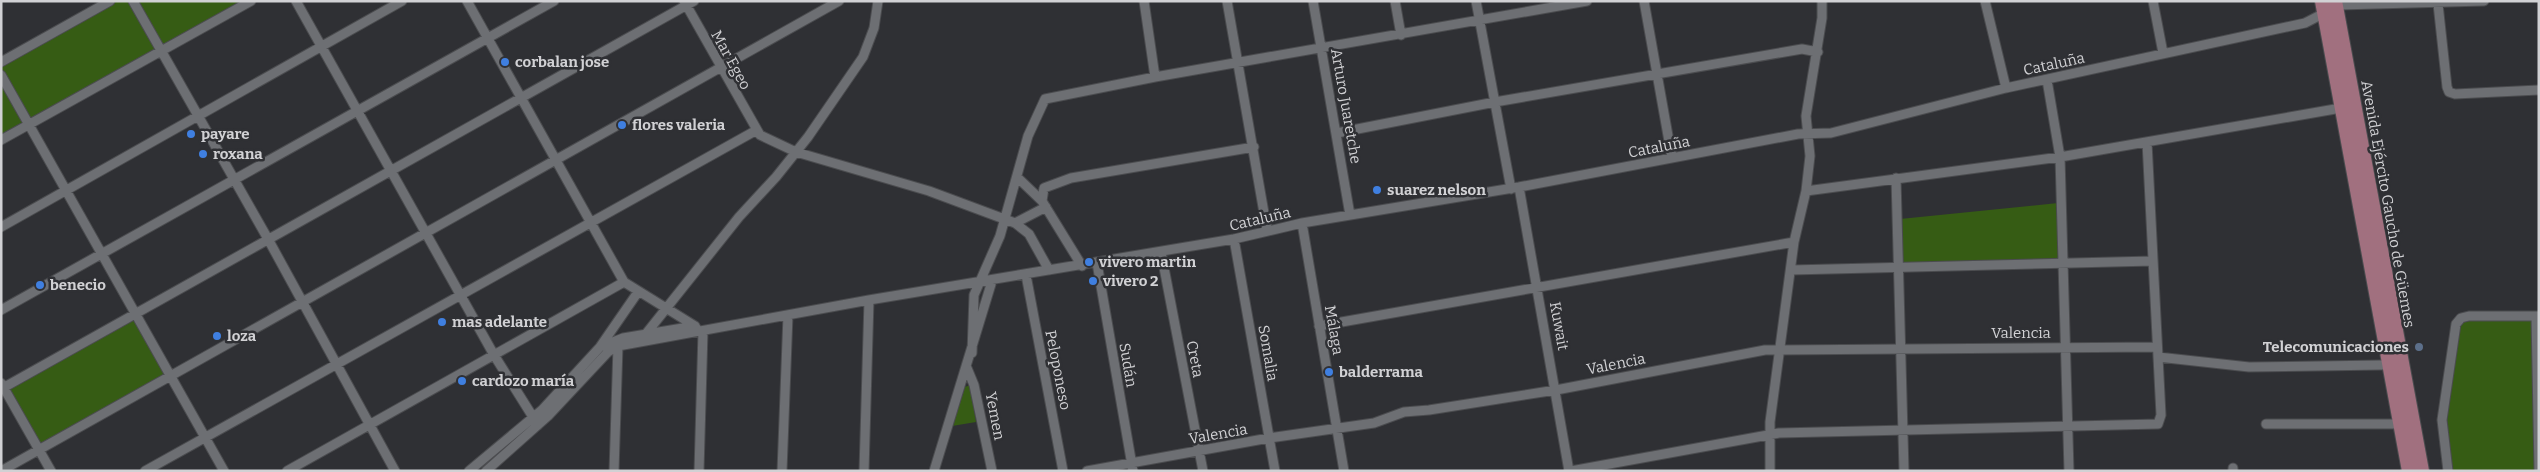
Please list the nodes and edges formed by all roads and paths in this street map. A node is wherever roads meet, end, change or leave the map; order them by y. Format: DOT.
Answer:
graph roads {
  1 [pos="110,1"];
  2 [pos="133,1"];
  3 [pos="251,1"];
  4 [pos="296,1"];
  5 [pos="402,1"];
  6 [pos="467,1"];
  7 [pos="554,1"];
  8 [pos="839,1"];
  9 [pos="878,1"];
  10 [pos="1144,1"];
  11 [pos="1227,1"];
  12 [pos="1313,1"];
  13 [pos="1395,1"];
  14 [pos="1476,1"];
  15 [pos="1587,1"];
  16 [pos="1644,1"];
  17 [pos="1985,1"];
  18 [pos="2152,1"];
  19 [pos="2484,1"];
  20 [pos="2422,2"];
  21 [pos="688,3"];
  22 [pos="2438,4"];
  23 [pos="1822,6"];
  24 [pos="2329,6"];
  25 [pos="1479,20"];
  26 [pos="1400,35"];
  27 [pos="487,38"];
  28 [pos="321,46"];
  29 [pos="1322,48"];
  30 [pos="162,51"];
  31 [pos="1818,52"];
  32 [pos="2162,53"];
  33 [pos="1,62"];
  34 [pos="1238,62"];
  35 [pos="720,68"];
  36 [pos="1,75"];
  37 [pos="1658,76"];
  38 [pos="1155,77"];
  39 [pos="2047,80"];
  40 [pos="2006,88"];
  41 [pos="2539,90"];
  42 [pos="522,99"];
  43 [pos="1495,102"];
  44 [pos="2341,108"];
  45 [pos="358,110"];
  46 [pos="198,115"];
  47 [pos="29,125"];
  48 [pos="755,131"];
  49 [pos="1337,133"];
  50 [pos="1807,134"];
  51 [pos="1,140"];
  52 [pos="2148,142"];
  53 [pos="1254,147"];
  54 [pos="796,152"];
  55 [pos="2060,157"];
  56 [pos="1672,158"];
  57 [pos="556,160"];
  58 [pos="391,171"];
  59 [pos="1018,178"];
  60 [pos="1896,178"];
  61 [pos="235,180"];
  62 [pos="1515,188"];
  63 [pos="66,191"];
  64 [pos="1806,191"];
  65 [pos="1044,204"];
  66 [pos="1350,215"];
  67 [pos="1005,220"];
  68 [pos="589,222"];
  69 [pos="1016,222"];
  70 [pos="1302,223"];
  71 [pos="1,227"];
  72 [pos="1267,230"];
  73 [pos="425,232"];
  74 [pos="268,239"];
  75 [pos="1234,239"];
  76 [pos="1794,242"];
  77 [pos="1161,252"];
  78 [pos="102,254"];
  79 [pos="2154,261"];
  80 [pos="2063,262"];
  81 [pos="1097,263"];
  82 [pos="1082,266"];
  83 [pos="1899,267"];
  84 [pos="1049,270"];
  85 [pos="1791,270"];
  86 [pos="1026,275"];
  87 [pos="992,281"];
  88 [pos="624,282"];
  89 [pos="979,282"];
  90 [pos="1538,288"];
  91 [pos="638,292"];
  92 [pos="460,294"];
  93 [pos="869,300"];
  94 [pos="302,302"];
  95 [pos="667,307"];
  96 [pos="1,310"];
  97 [pos="136,314"];
  98 [pos="788,315"];
  99 [pos="2537,316"];
  100 [pos="1320,326"];
  101 [pos="699,329"];
  102 [pos="645,334"];
  103 [pos="618,346"];
  104 [pos="2157,346"];
  105 [pos="600,347"];
  106 [pos="2065,347"];
  107 [pos="1901,348"];
  108 [pos="1780,350"];
  109 [pos="972,353"];
  110 [pos="494,355"];
  111 [pos="2158,357"];
  112 [pos="336,365"];
  113 [pos="2382,365"];
  114 [pos="967,368"];
  115 [pos="170,375"];
  116 [pos="2,387"];
  117 [pos="1556,390"];
  118 [pos="535,422"];
  119 [pos="369,424"];
  120 [pos="2266,424"];
  121 [pos="2401,424"];
  122 [pos="1337,427"];
  123 [pos="2068,427"];
  124 [pos="1903,430"];
  125 [pos="206,436"];
  126 [pos="1769,436"];
  127 [pos="1269,438"];
  128 [pos="40,450"];
  129 [pos="1199,452"];
  130 [pos="1132,467"];
  131 [pos="2539,470"];
  132 [pos="1,471"];
  133 [pos="51,471"];
  134 [pos="145,471"];
  135 [pos="224,471"];
  136 [pos="287,471"];
  137 [pos="395,471"];
  138 [pos="469,471"];
  139 [pos="486,471"];
  140 [pos="614,471"];
  141 [pos="699,471"];
  142 [pos="782,471"];
  143 [pos="864,471"];
  144 [pos="934,471"];
  145 [pos="992,471"];
  146 [pos="1063,471"];
  147 [pos="1087,471"];
  148 [pos="1203,471"];
  149 [pos="1275,471"];
  150 [pos="1344,471"];
  151 [pos="1570,471"];
  152 [pos="1770,471"];
  153 [pos="1904,471"];
  154 [pos="2069,471"];
  155 [pos="2409,471"];
  156 [pos="2422,471"];
  157 [pos="2448,471"];
  1 -- 33 [label="street"];
  2 -- 30 [label="street"];
  3 -- 30 [label="street"];
  4 -- 28 [label="street"];
  5 -- 28 [label="street"];
  6 -- 27 [label="street"];
  7 -- 27 [label="street"];
  8 -- 35 [label="street"];
  9 -- 54 [label="street"];
  10 -- 38 [label="street"];
  11 -- 34 [label="street"];
  12 -- 29 [label="street, Arturo Juaretche"];
  13 -- 26 [label="street"];
  14 -- 25 [label="street, Kuwait"];
  15 -- 25 [label="street"];
  16 -- 37 [label="street"];
  17 -- 40 [label="street"];
  18 -- 32 [label="street"];
  19 -- 22 [label="street, Cataluña"];
  20 -- 22 [label="street, Cataluña"];
  20 -- 24 [label="street, Cataluña"];
  21 -- 35 [label="street, Mar Egeo"];
  21 -- 42 [label="street"];
  22 -- 41 [label="street"];
  23 -- 31 [label="street"];
  24 -- 32 [label="street, Cataluña"];
  24 -- 44 [label="main road, Avenida Ejército Gaucho de Güemes"];
  24 -- 156 [label="main road, Avenida Ejército Gaucho de Güemes"];
  25 -- 26 [label="street"];
  25 -- 43 [label="street, Kuwait"];
  26 -- 29 [label="street"];
  27 -- 42 [label="street"];
  27 -- 45 [label="street"];
  28 -- 45 [label="street"];
  28 -- 46 [label="street"];
  29 -- 34 [label="street"];
  29 -- 49 [label="street, Arturo Juaretche"];
  30 -- 46 [label="street"];
  30 -- 47 [label="street"];
  31 -- 37 [label="street"];
  31 -- 50 [label="street"];
  32 -- 39 [label="street, Cataluña"];
  34 -- 38 [label="street"];
  34 -- 53 [label="street"];
  35 -- 48 [label="street, Mar Egeo"];
  35 -- 57 [label="street"];
  36 -- 47 [label="street"];
  37 -- 43 [label="street"];
  37 -- 56 [label="street"];
  38 -- 59 [label="street"];
  39 -- 40 [label="street, Cataluña"];
  39 -- 55 [label="street"];
  40 -- 50 [label="street, Cataluña"];
  42 -- 57 [label="street"];
  42 -- 58 [label="street"];
  43 -- 49 [label="street"];
  43 -- 62 [label="street, Kuwait"];
  44 -- 52 [label="street"];
  44 -- 121 [label="main road, Avenida Ejército Gaucho de Güemes"];
  45 -- 58 [label="street"];
  45 -- 61 [label="street"];
  46 -- 61 [label="street"];
  46 -- 63 [label="street"];
  47 -- 51 [label="street"];
  47 -- 63 [label="street"];
  48 -- 54 [label="street"];
  48 -- 68 [label="street"];
  49 -- 66 [label="street, Arturo Juaretche"];
  50 -- 56 [label="street, Cataluña"];
  50 -- 64 [label="street"];
  52 -- 55 [label="street"];
  52 -- 79 [label="street"];
  53 -- 65 [label="street"];
  53 -- 72 [label="street"];
  54 -- 67 [label="street"];
  54 -- 95 [label="street"];
  55 -- 60 [label="street"];
  55 -- 80 [label="street"];
  56 -- 62 [label="street, Cataluña"];
  57 -- 68 [label="street"];
  57 -- 73 [label="street"];
  58 -- 73 [label="street"];
  58 -- 74 [label="street"];
  59 -- 65 [label="street"];
  59 -- 67 [label="street"];
  60 -- 64 [label="street"];
  60 -- 83 [label="street"];
  61 -- 74 [label="street"];
  61 -- 78 [label="street"];
  62 -- 66 [label="street, Cataluña"];
  62 -- 90 [label="street, Kuwait"];
  63 -- 71 [label="street"];
  63 -- 78 [label="street"];
  64 -- 76 [label="street"];
  65 -- 69 [label="street"];
  65 -- 82 [label="street"];
  66 -- 70 [label="street, Cataluña"];
  67 -- 69 [label="street"];
  67 -- 89 [label="street"];
  68 -- 88 [label="street"];
  68 -- 92 [label="street"];
  69 -- 84 [label="street"];
  70 -- 72 [label="street, Cataluña"];
  70 -- 100 [label="street, Málaga"];
  72 -- 75 [label="street, Cataluña"];
  73 -- 92 [label="street"];
  73 -- 94 [label="street"];
  74 -- 94 [label="street"];
  74 -- 97 [label="street"];
  75 -- 77 [label="street, Cataluña"];
  75 -- 127 [label="street, Somalia"];
  76 -- 85 [label="street"];
  76 -- 90 [label="street"];
  77 -- 81 [label="street, Cataluña"];
  77 -- 129 [label="street, Creta"];
  78 -- 96 [label="street"];
  78 -- 97 [label="street"];
  79 -- 80 [label="street"];
  79 -- 104 [label="street"];
  80 -- 83 [label="street"];
  80 -- 106 [label="street"];
  81 -- 82 [label="street, Cataluña"];
  81 -- 130 [label="street, Sudán"];
  82 -- 84 [label="street, Cataluña"];
  83 -- 85 [label="street"];
  83 -- 107 [label="street"];
  84 -- 86 [label="street, Cataluña"];
  85 -- 108 [label="street"];
  86 -- 87 [label="street, Cataluña"];
  86 -- 146 [label="street, Peloponeso"];
  87 -- 89 [label="street, Cataluña"];
  87 -- 109 [label="street"];
  88 -- 91 [label="street"];
  88 -- 110 [label="street"];
  89 -- 93 [label="street, Cataluña"];
  89 -- 109 [label="street"];
  90 -- 100 [label="street"];
  90 -- 117 [label="street, Kuwait"];
  91 -- 95 [label="street"];
  91 -- 105 [label="street"];
  92 -- 110 [label="street"];
  92 -- 112 [label="street"];
  93 -- 98 [label="street, Cataluña"];
  93 -- 143 [label="street"];
  94 -- 112 [label="street"];
  94 -- 115 [label="street"];
  95 -- 101 [label="street"];
  95 -- 102 [label="street"];
  97 -- 115 [label="street"];
  97 -- 116 [label="street"];
  98 -- 101 [label="street, Cataluña"];
  98 -- 142 [label="street"];
  99 -- 131 [label="street"];
  99 -- 157 [label="street"];
  100 -- 122 [label="street, Málaga"];
  101 -- 102 [label="street"];
  101 -- 103 [label="street"];
  101 -- 141 [label="street"];
  102 -- 105 [label="street"];
  103 -- 118 [label="street"];
  103 -- 140 [label="street"];
  104 -- 106 [label="street, Valencia"];
  104 -- 111 [label="street"];
  105 -- 118 [label="street"];
  106 -- 107 [label="street, Valencia"];
  106 -- 123 [label="street"];
  107 -- 108 [label="street, Valencia"];
  107 -- 124 [label="street"];
  108 -- 117 [label="street, Valencia"];
  108 -- 126 [label="street"];
  109 -- 114 [label="street"];
  110 -- 118 [label="street"];
  110 -- 119 [label="street"];
  111 -- 113 [label="street"];
  111 -- 123 [label="street"];
  112 -- 119 [label="street"];
  112 -- 125 [label="street"];
  114 -- 144 [label="street"];
  114 -- 145 [label="street, Yemen"];
  115 -- 125 [label="street"];
  115 -- 128 [label="street"];
  116 -- 128 [label="street"];
  117 -- 122 [label="street, Valencia"];
  117 -- 151 [label="street, Kuwait"];
  118 -- 138 [label="street"];
  118 -- 139 [label="street"];
  119 -- 136 [label="street"];
  119 -- 137 [label="street"];
  120 -- 121 [label="street"];
  121 -- 155 [label="main road, Avenida Ejército Gaucho de Güemes"];
  122 -- 127 [label="street, Valencia"];
  122 -- 150 [label="street, Málaga"];
  123 -- 124 [label="street"];
  123 -- 154 [label="street"];
  124 -- 126 [label="street"];
  124 -- 153 [label="street"];
  125 -- 134 [label="street"];
  125 -- 135 [label="street"];
  126 -- 151 [label="street"];
  126 -- 152 [label="street"];
  127 -- 129 [label="street, Valencia"];
  127 -- 149 [label="street, Somalia"];
  128 -- 132 [label="street"];
  128 -- 133 [label="street"];
  129 -- 130 [label="street, Valencia"];
  129 -- 148 [label="street, Creta"];
  130 -- 147 [label="street, Valencia"];
}
